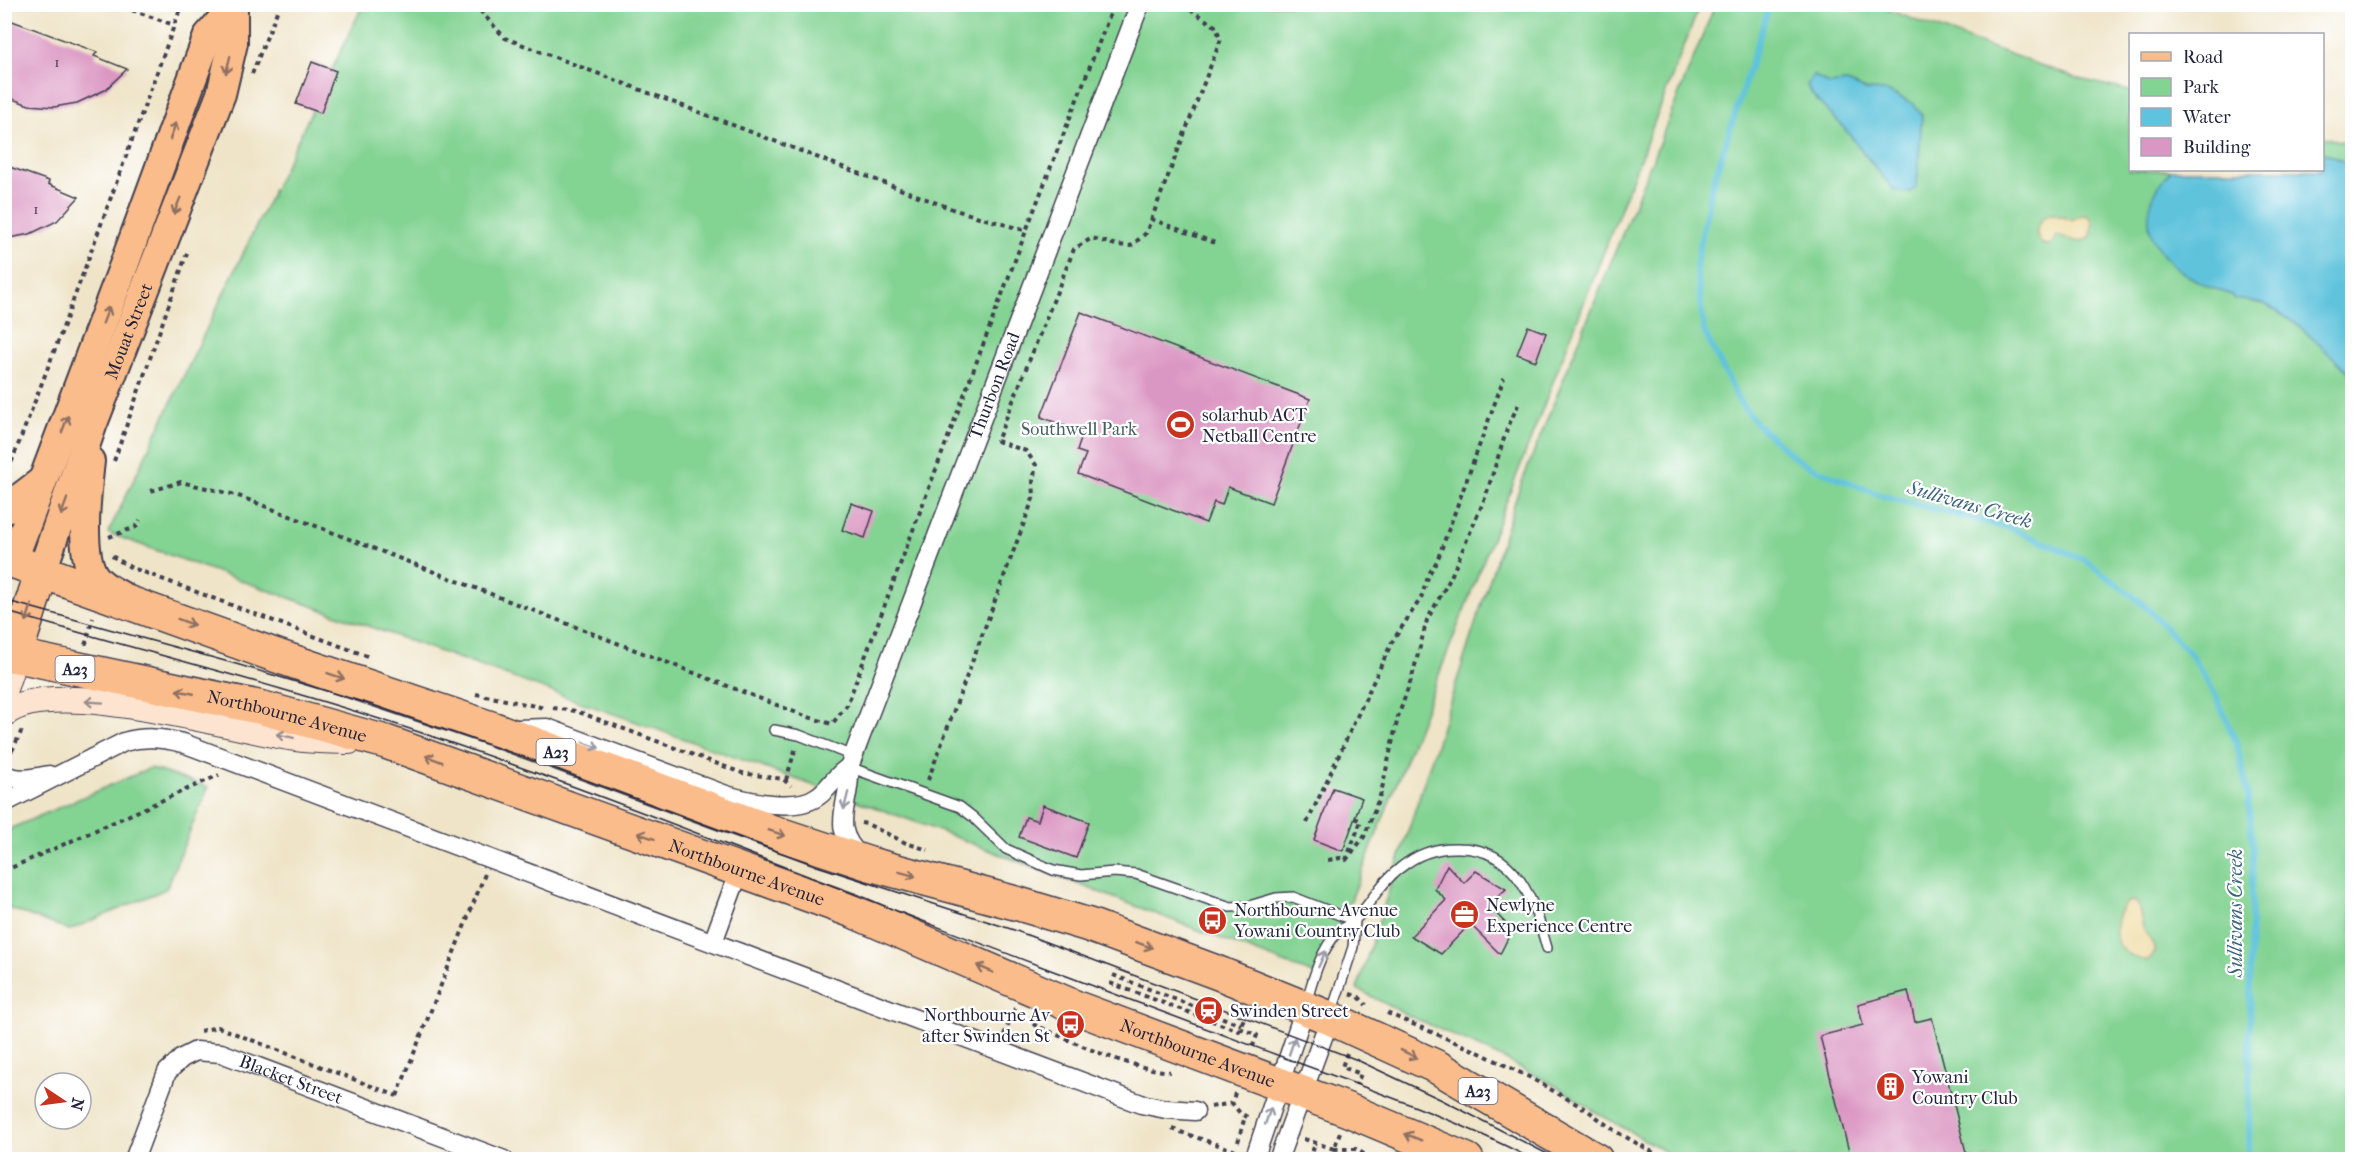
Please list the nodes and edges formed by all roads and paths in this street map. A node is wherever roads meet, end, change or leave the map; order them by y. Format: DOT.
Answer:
graph roads {
  1 [pos="115,4"];
  2 [pos="182,4"];
  3 [pos="280,4"];
  4 [pos="474,4"];
  5 [pos="1114,4"];
  6 [pos="1140,4"];
  7 [pos="1182,4"];
  8 [pos="231,5"];
  9 [pos="174,25"];
  10 [pos="248,84"];
  11 [pos="1151,219"];
  12 [pos="1026,231"];
  13 [pos="1215,243"];
  14 [pos="191,244"];
  15 [pos="1504,378"];
  16 [pos="1518,405"];
  17 [pos="92,426"];
  18 [pos="112,467"];
  19 [pos="44,479"];
  20 [pos="4,480"];
  21 [pos="151,491"];
  22 [pos="4,510"];
  23 [pos="140,520"];
  24 [pos="103,538"];
  25 [pos="108,552"];
  26 [pos="16,568"];
  27 [pos="132,602"];
  28 [pos="94,614"];
  29 [pos="86,643"];
  30 [pos="10,654"];
  31 [pos="375,659"];
  32 [pos="4,689"];
  33 [pos="472,693"];
  34 [pos="14,720"];
  35 [pos="494,729"];
  36 [pos="774,730"];
  37 [pos="386,742"];
  38 [pos="850,762"];
  39 [pos="4,767"];
  40 [pos="225,772"];
  41 [pos="60,773"];
  42 [pos="4,774"];
  43 [pos="786,780"];
  44 [pos="924,793"];
  45 [pos="4,803"];
  46 [pos="1355,819"];
  47 [pos="1307,823"];
  48 [pos="1328,860"];
  49 [pos="1346,860"];
  50 [pos="870,864"];
  51 [pos="740,869"];
  52 [pos="486,870"];
  53 [pos="4,871"];
  54 [pos="1355,921"];
  55 [pos="713,942"];
  56 [pos="1547,948"];
  57 [pos="1113,975"];
  58 [pos="1110,983"];
  59 [pos="1017,1003"];
  60 [pos="1366,1005"];
  61 [pos="1032,1009"];
  62 [pos="1317,1013"];
  63 [pos="998,1050"];
  64 [pos="1170,1072"];
  65 [pos="1227,1089"];
  66 [pos="1291,1089"];
  67 [pos="1236,1092"];
  68 [pos="1195,1111"];
  69 [pos="389,1116"];
  70 [pos="1245,1116"];
  71 [pos="1315,1143"];
  72 [pos="1334,1149"];
  73 [pos="1236,1151"];
  74 [pos="134,1160"];
  75 [pos="504,1160"];
  76 [pos="1254,1160"];
  77 [pos="1278,1160"];
  78 [pos="1310,1160"];
  79 [pos="1373,1160"];
  80 [pos="1467,1160"];
  81 [pos="1596,1160"];
  82 [pos="1667,1160"];
  1 -- 9 [label="path"];
  2 -- 9 [label="path"];
  3 -- 10 [label="path"];
  4 -- 12 [label="path"];
  5 -- 12 [label="path"];
  6 -- 38 [label="street, Thurbon Road"];
  7 -- 11 [label="path"];
  8 -- 17 [label="main road, Mouat Street, one-way"];
  19 -- 8 [label="main road, Mouat Street, one-way"];
  9 -- 20 [label="path"];
  11 -- 13 [label="path"];
  11 -- 44 [label="path"];
  12 -- 21 [label="path"];
  14 -- 18 [label="path"];
  15 -- 47 [label="path"];
  16 -- 49 [label="path"];
  17 -- 26 [label="main road, Mouat Street, one-way"];
  17 -- 27 [label="main road"];
  19 -- 22 [label="main road"];
  19 -- 26 [label="main road, Mouat Street"];
  23 -- 24 [label="path"];
  25 -- 31 [label="path"];
  26 -- 27 [label="highway, A23"];
  26 -- 30 [label="highway, Mouat Street, one-way"];
  27 -- 35 [label="highway, A23, one-way"];
  28 -- 29 [label="path"];
  30 -- 32 [label="main road"];
  37 -- 30 [label="highway, Northbourne Avenue / A23, one-way"];
  33 -- 43 [label="path"];
  37 -- 34 [label="main road, one-way"];
  34 -- 39 [label="path"];
  35 -- 38 [label="street, Thurbon Road, one-way"];
  35 -- 50 [label="highway, A23, one-way"];
  36 -- 38 [label="lane"];
  51 -- 37 [label="highway, Northbourne Avenue / A23, one-way"];
  38 -- 44 [label="lane"];
  38 -- 50 [label="street, Thurbon Road, one-way"];
  40 -- 53 [label="path"];
  41 -- 42 [label="street"];
  41 -- 45 [label="street"];
  41 -- 55 [label="street"];
  44 -- 54 [label="lane"];
  46 -- 49 [label="path"];
  48 -- 49 [label="path"];
  50 -- 62 [label="highway, A23, one-way"];
  51 -- 55 [label="street"];
  66 -- 51 [label="highway, Northbourne Avenue / A23, one-way"];
  52 -- 69 [label="path"];
  54 -- 56 [label="lane"];
  54 -- 62 [label="lane"];
  62 -- 54 [label="lane, one-way"];
  55 -- 63 [label="street"];
  57 -- 58 [label="path"];
  59 -- 63 [label="path"];
  60 -- 82 [label="path"];
  61 -- 64 [label="path"];
  66 -- 62 [label="street, one-way"];
  62 -- 66 [label="street"];
  62 -- 81 [label="highway, A23, one-way"];
  63 -- 68 [label="street"];
  65 -- 67 [label="path"];
  76 -- 66 [label="street, one-way"];
  66 -- 77 [label="street"];
  80 -- 66 [label="highway, Northbourne Avenue / A23, one-way"];
  69 -- 74 [label="street, Blacket Street"];
  69 -- 75 [label="street, Blacket Street"];
  70 -- 73 [label="path"];
  71 -- 78 [label="path"];
  72 -- 79 [label="path"];
}
